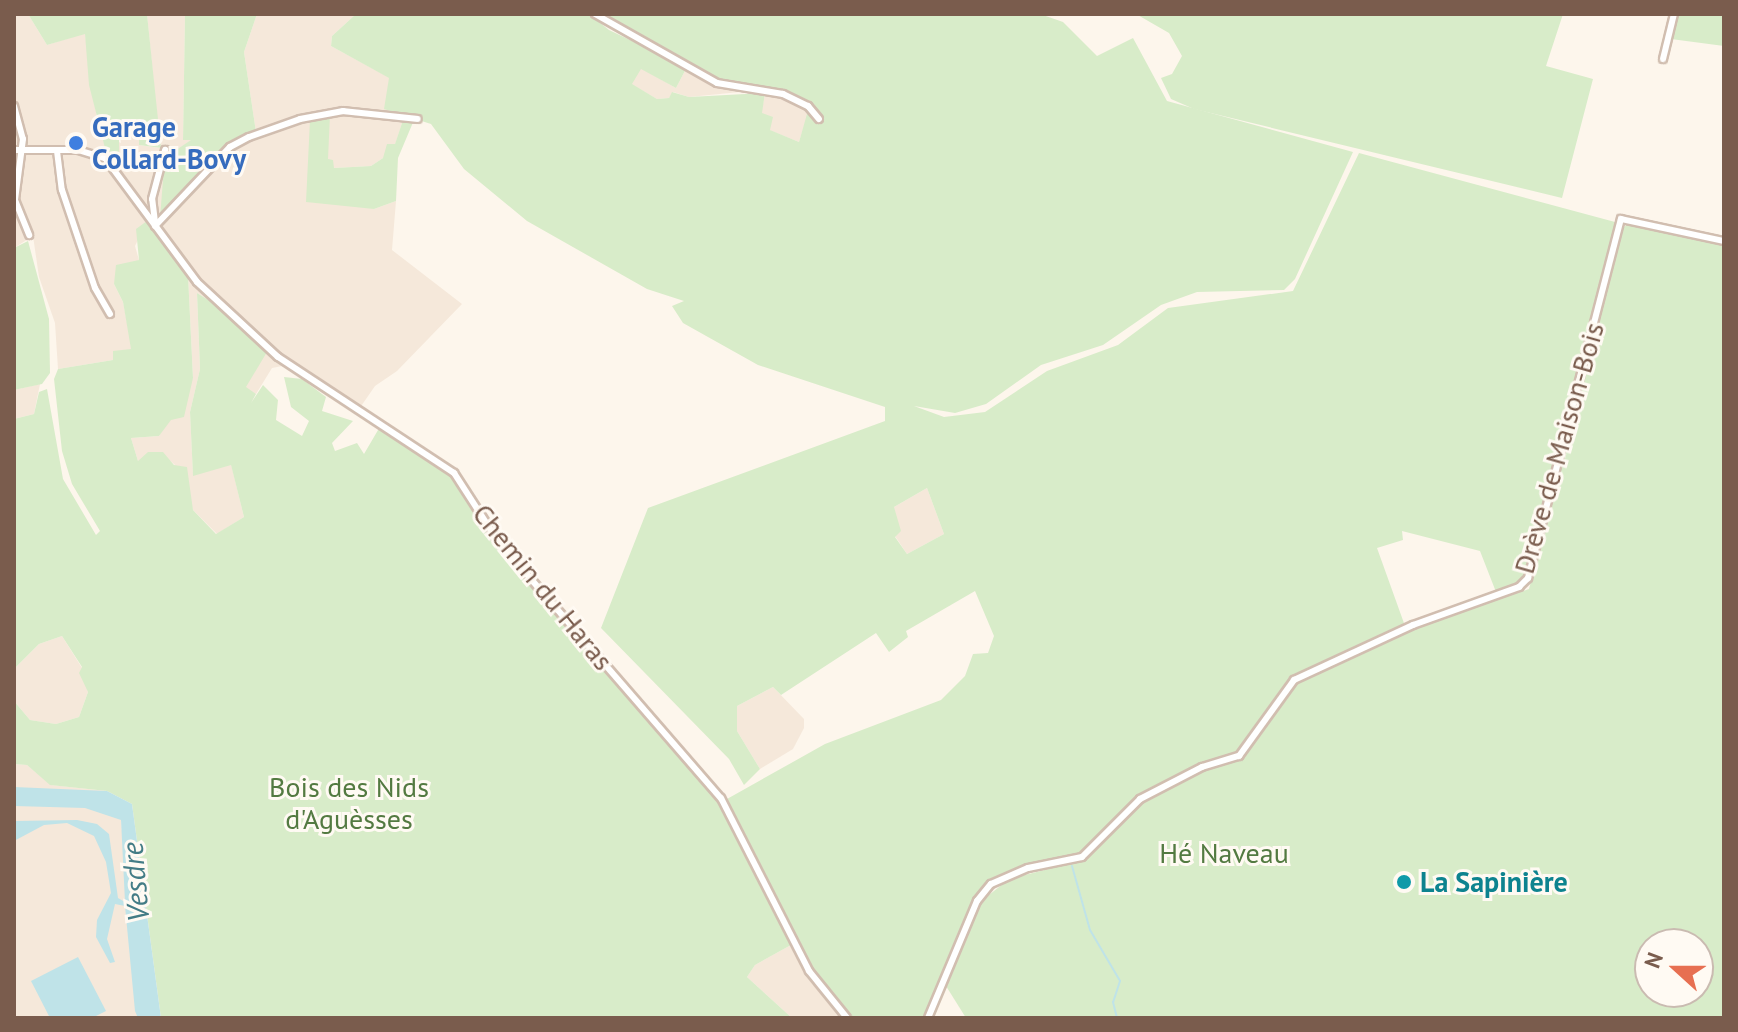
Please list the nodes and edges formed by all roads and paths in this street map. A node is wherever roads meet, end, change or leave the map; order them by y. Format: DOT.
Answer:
graph roads {
  1 [pos="595,14"];
  2 [pos="1674,14"];
  3 [pos="1663,59"];
  4 [pos="14,106"];
  5 [pos="418,119"];
  6 [pos="819,119"];
  7 [pos="165,150"];
  8 [pos="17,151"];
  9 [pos="57,151"];
  10 [pos="156,228"];
  11 [pos="29,235"];
  12 [pos="1724,241"];
  13 [pos="110,314"];
  14 [pos="847,1018"];
  15 [pos="928,1018"];
  1 -- 6 [label="street"];
  2 -- 3 [label="street"];
  4 -- 8 [label="street"];
  5 -- 10 [label="street"];
  7 -- 10 [label="street"];
  8 -- 9 [label="street, Chemin du Haras"];
  8 -- 11 [label="street"];
  9 -- 10 [label="street, Chemin du Haras"];
  9 -- 13 [label="street"];
  10 -- 14 [label="street, Chemin du Haras"];
  12 -- 15 [label="street, Drève de Maison-Bois"];
}
